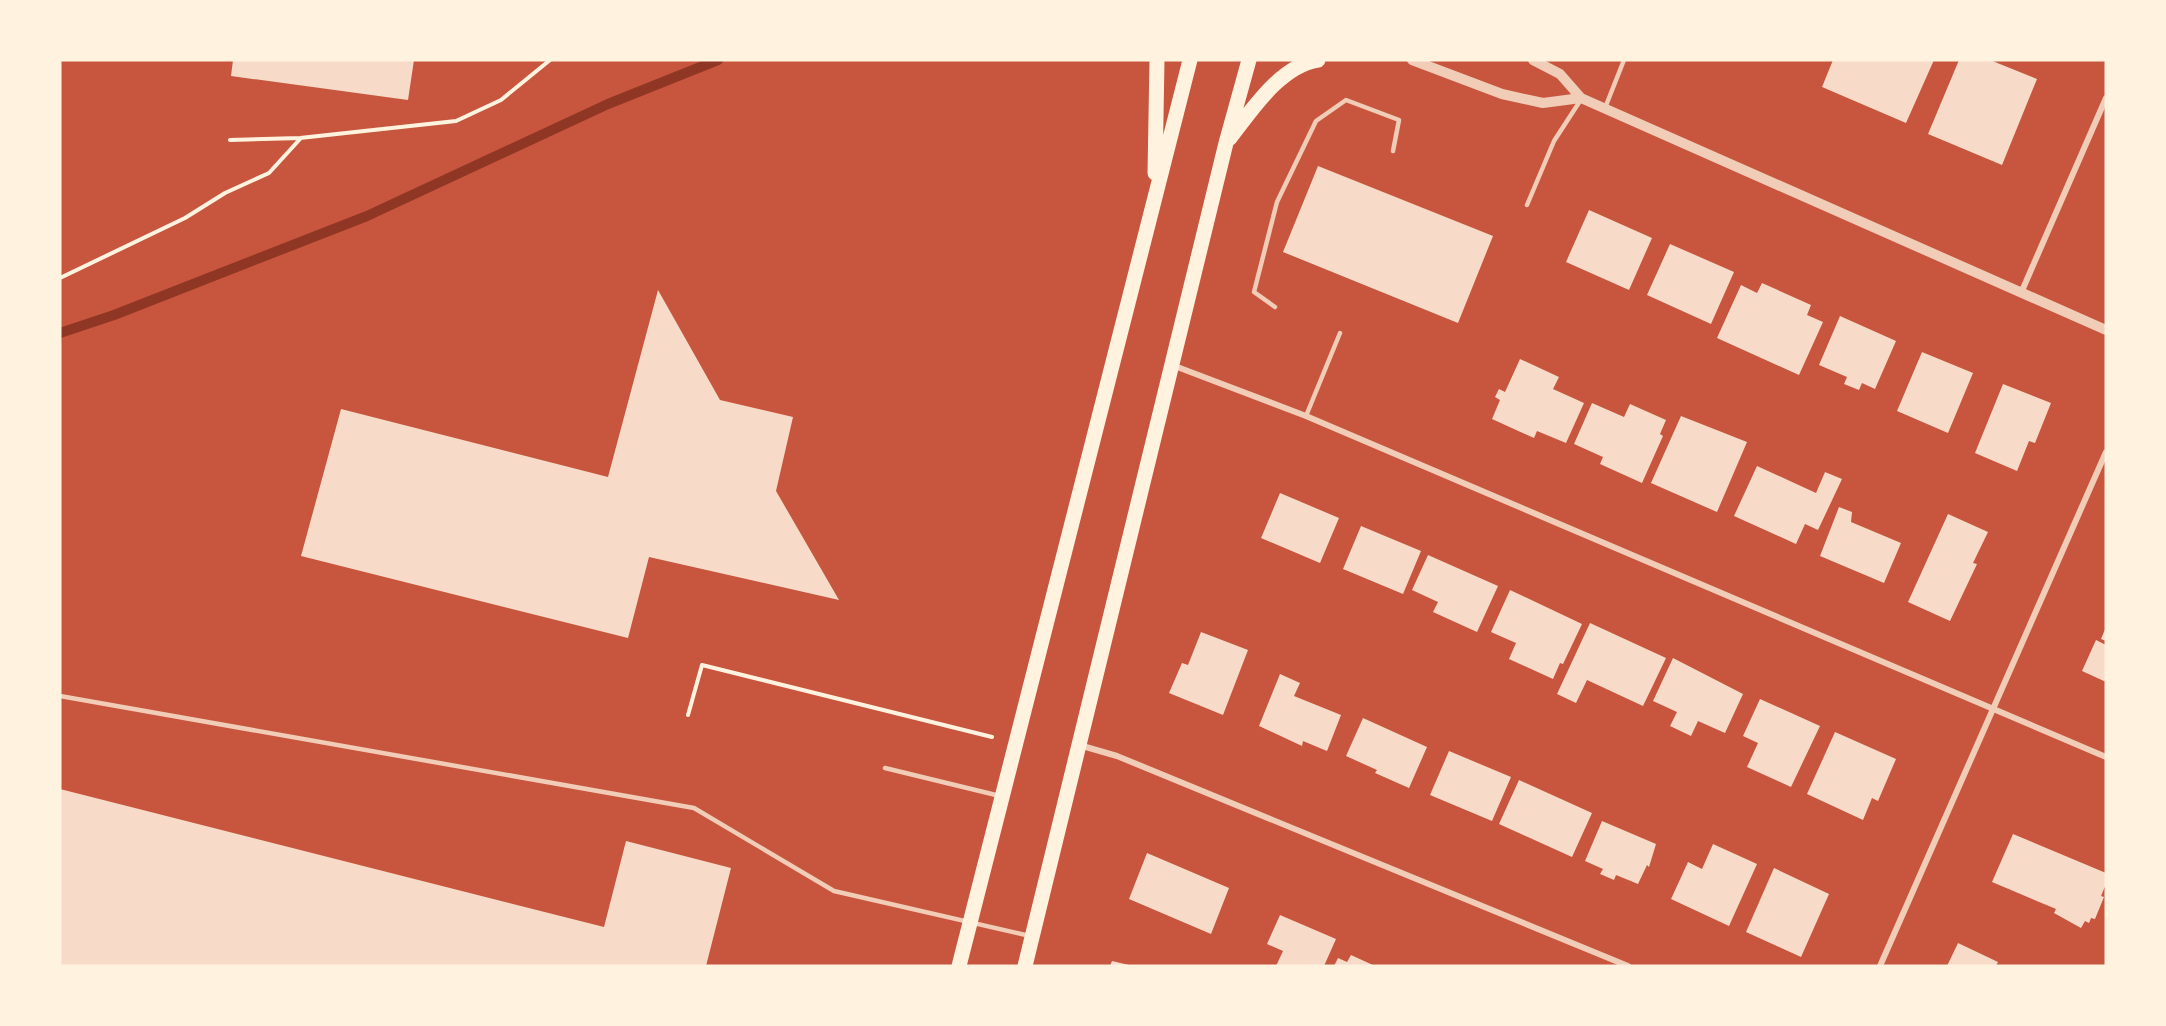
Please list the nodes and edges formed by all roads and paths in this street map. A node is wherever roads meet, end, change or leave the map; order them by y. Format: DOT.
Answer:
graph roads {
  1 [pos="550,60"];
  2 [pos="1157,60"];
  3 [pos="1190,60"];
  4 [pos="1249,60"];
  5 [pos="1318,60"];
  6 [pos="1412,60"];
  7 [pos="1533,60"];
  8 [pos="1624,60"];
  9 [pos="1581,98"];
  10 [pos="2106,99"];
  11 [pos="1604,109"];
  12 [pos="300,138"];
  13 [pos="230,140"];
  14 [pos="1226,143"];
  15 [pos="1393,150"];
  16 [pos="1155,200"];
  17 [pos="1527,205"];
  18 [pos="60,278"];
  19 [pos="2021,293"];
  20 [pos="1275,307"];
  21 [pos="2106,330"];
  22 [pos="1340,333"];
  23 [pos="1171,364"];
  24 [pos="1306,416"];
  25 [pos="2106,452"];
  26 [pos="60,696"];
  27 [pos="1995,710"];
  28 [pos="688,715"];
  29 [pos="993,737"];
  30 [pos="1078,745"];
  31 [pos="2106,757"];
  32 [pos="885,768"];
  33 [pos="1003,797"];
  34 [pos="971,920"];
  35 [pos="1032,936"];
  36 [pos="959,966"];
  37 [pos="1024,966"];
  38 [pos="1628,966"];
  39 [pos="1880,966"];
  1 -- 12 [label="path"];
  2 -- 16 [label="main road"];
  3 -- 16 [label="main road"];
  4 -- 14 [label="main road"];
  5 -- 14 [label="main road"];
  6 -- 9 [label="street"];
  7 -- 9 [label="street"];
  8 -- 11 [label="lane"];
  9 -- 11 [label="street"];
  9 -- 17 [label="lane"];
  10 -- 19 [label="street"];
  11 -- 19 [label="street"];
  12 -- 13 [label="path"];
  12 -- 18 [label="path"];
  14 -- 23 [label="main road"];
  15 -- 20 [label="lane"];
  16 -- 33 [label="main road"];
  19 -- 21 [label="street"];
  22 -- 24 [label="lane"];
  23 -- 24 [label="street"];
  23 -- 30 [label="main road"];
  24 -- 27 [label="street"];
  25 -- 27 [label="street"];
  26 -- 34 [label="lane"];
  27 -- 31 [label="street"];
  27 -- 39 [label="street"];
  28 -- 29 [label="path"];
  30 -- 35 [label="main road"];
  30 -- 38 [label="street"];
  32 -- 33 [label="lane"];
  33 -- 34 [label="main road"];
  34 -- 35 [label="lane"];
  34 -- 36 [label="main road"];
  35 -- 37 [label="main road"];
}
